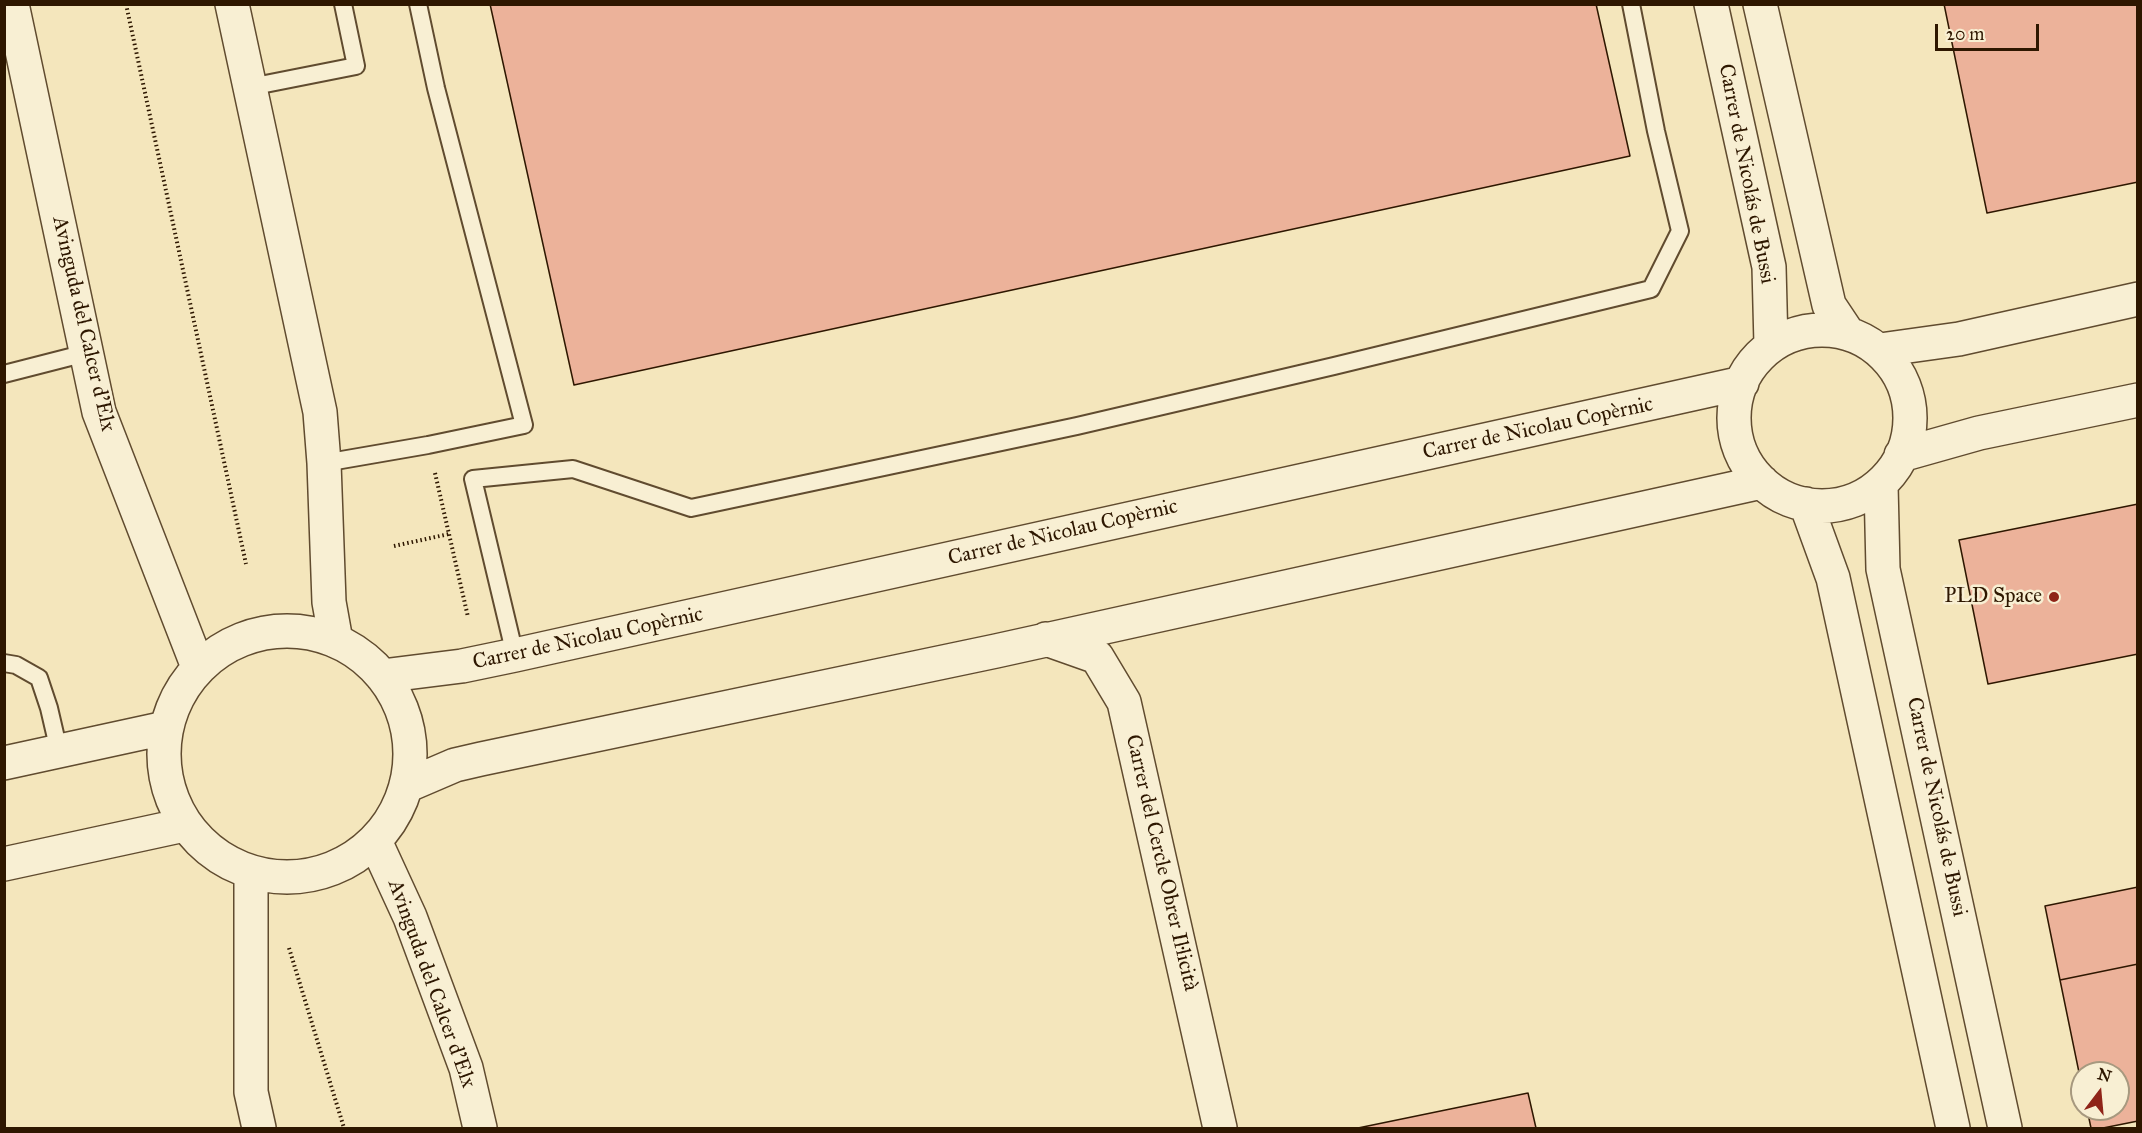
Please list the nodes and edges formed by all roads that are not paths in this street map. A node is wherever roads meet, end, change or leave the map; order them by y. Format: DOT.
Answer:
graph roads {
  1 [pos="12,4"];
  2 [pos="232,4"];
  3 [pos="343,4"];
  4 [pos="417,4"];
  5 [pos="1630,4"];
  6 [pos="1711,4"];
  7 [pos="1760,4"];
  8 [pos="250,87"];
  9 [pos="2138,299"];
  10 [pos="1847,332"];
  11 [pos="1771,345"];
  12 [pos="1880,350"];
  13 [pos="86,353"];
  14 [pos="4,374"];
  15 [pos="1742,383"];
  16 [pos="2138,400"];
  17 [pos="1901,455"];
  18 [pos="324,463"];
  19 [pos="1762,482"];
  20 [pos="1881,484"];
  21 [pos="1806,504"];
  22 [pos="1046,639"];
  23 [pos="336,641"];
  24 [pos="515,655"];
  25 [pos="4,663"];
  26 [pos="198,667"];
  27 [pos="382,676"];
  28 [pos="165,728"];
  29 [pos="59,751"];
  30 [pos="4,763"];
  31 [pos="406,786"];
  32 [pos="184,825"];
  33 [pos="375,841"];
  34 [pos="4,864"];
  35 [pos="251,873"];
  36 [pos="259,1128"];
  37 [pos="480,1128"];
  38 [pos="1220,1128"];
  39 [pos="1953,1128"];
  40 [pos="2005,1128"];
  1 -- 13 [label="street, Avinguda del Calcer d'Elx"];
  2 -- 8 [label="street"];
  3 -- 8 [label="lane"];
  4 -- 18 [label="lane"];
  5 -- 24 [label="lane"];
  6 -- 11 [label="street, Carrer de Nicolás de Bussi"];
  7 -- 10 [label="street"];
  8 -- 18 [label="street"];
  9 -- 12 [label="street"];
  10 -- 11 [label="street"];
  10 -- 12 [label="street"];
  11 -- 15 [label="street"];
  12 -- 17 [label="street"];
  13 -- 14 [label="lane"];
  13 -- 26 [label="street, Avinguda del Calcer d'Elx"];
  15 -- 19 [label="street"];
  15 -- 24 [label="street, Carrer de Nicolau Copèrnic"];
  16 -- 17 [label="street"];
  17 -- 20 [label="street"];
  18 -- 23 [label="street"];
  19 -- 21 [label="street"];
  19 -- 22 [label="street"];
  20 -- 21 [label="street"];
  20 -- 40 [label="street, Carrer de Nicolás de Bussi"];
  21 -- 39 [label="street"];
  22 -- 31 [label="street"];
  22 -- 38 [label="street, Carrer del Cercle Obrer Il·licità"];
  23 -- 26 [label="street"];
  23 -- 27 [label="street"];
  24 -- 27 [label="street, Carrer de Nicolau Copèrnic"];
  25 -- 29 [label="lane"];
  26 -- 28 [label="street"];
  27 -- 31 [label="street"];
  28 -- 29 [label="street"];
  28 -- 32 [label="street"];
  29 -- 30 [label="street"];
  31 -- 33 [label="street"];
  32 -- 34 [label="street"];
  32 -- 35 [label="street"];
  33 -- 35 [label="street"];
  33 -- 37 [label="street, Avinguda del Calcer d'Elx"];
  35 -- 36 [label="street"];
}
